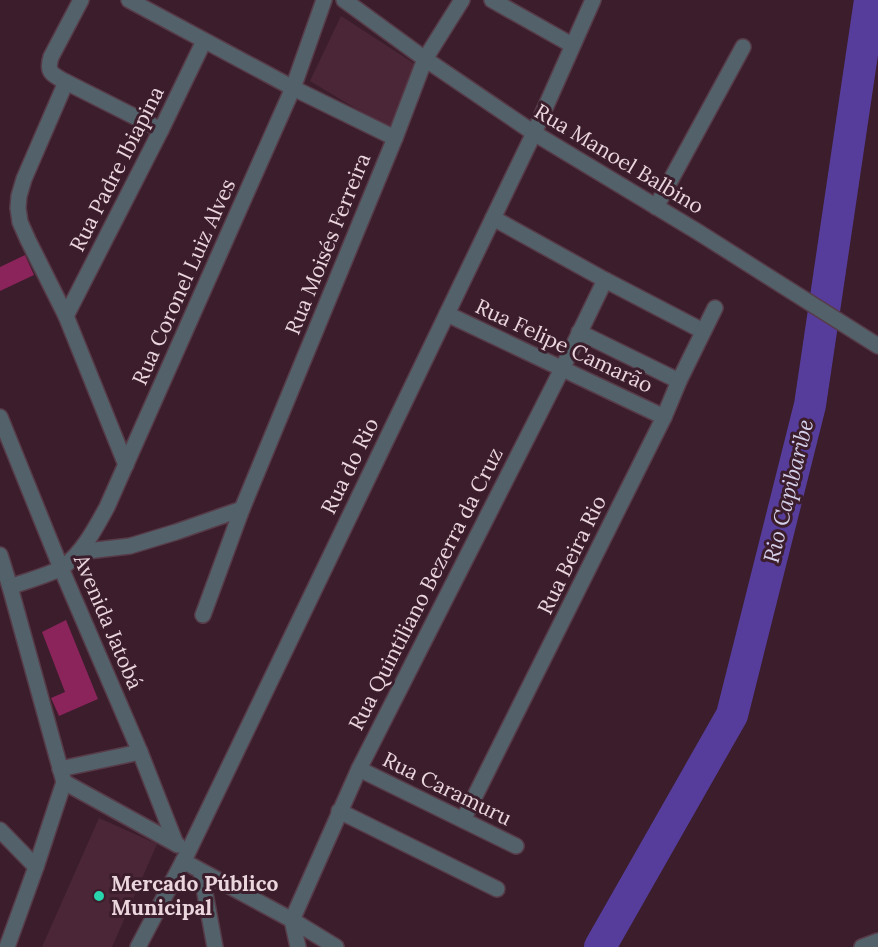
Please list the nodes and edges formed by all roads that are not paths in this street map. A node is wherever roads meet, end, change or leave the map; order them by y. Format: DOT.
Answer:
graph roads {
  1 [pos="81,0"];
  2 [pos="129,0"];
  3 [pos="324,0"];
  4 [pos="344,0"];
  5 [pos="462,0"];
  6 [pos="492,0"];
  7 [pos="593,0"];
  8 [pos="204,41"];
  9 [pos="572,45"];
  10 [pos="743,47"];
  11 [pos="425,59"];
  12 [pos="66,82"];
  13 [pos="293,88"];
  14 [pos="161,130"];
  15 [pos="534,133"];
  16 [pos="395,138"];
  17 [pos="656,207"];
  18 [pos="493,218"];
  19 [pos="605,280"];
  20 [pos="715,308"];
  21 [pos="447,314"];
  22 [pos="66,316"];
  23 [pos="703,331"];
  24 [pos="579,332"];
  25 [pos="878,346"];
  26 [pos="562,369"];
  27 [pos="679,381"];
  28 [pos="0,417"];
  29 [pos="664,417"];
  30 [pos="126,465"];
  31 [pos="242,509"];
  32 [pos="79,552"];
  33 [pos="0,555"];
  34 [pos="61,568"];
  35 [pos="10,587"];
  36 [pos="203,615"];
  37 [pos="140,752"];
  38 [pos="358,769"];
  39 [pos="62,776"];
  40 [pos="339,811"];
  41 [pos="464,820"];
  42 [pos="0,830"];
  43 [pos="516,846"];
  44 [pos="182,852"];
  45 [pos="36,867"];
  46 [pos="201,872"];
  47 [pos="497,889"];
  48 [pos="292,920"];
  49 [pos="878,941"];
  50 [pos="7,947"];
  51 [pos="138,947"];
  52 [pos="214,947"];
  53 [pos="298,947"];
  54 [pos="336,947"];
  55 [pos="862,947"];
  1 -- 12 [label="street"];
  2 -- 8 [label="street"];
  3 -- 13 [label="street, Rua Coronel Luiz Alves"];
  4 -- 11 [label="street, Rua Manoel Balbino"];
  5 -- 11 [label="street, Rua Moisés Ferreira"];
  6 -- 9 [label="street"];
  7 -- 9 [label="street, Rua do Rio"];
  8 -- 13 [label="street"];
  8 -- 14 [label="street, Rua Padre Ibiapina"];
  9 -- 15 [label="street, Rua do Rio"];
  10 -- 17 [label="street"];
  11 -- 15 [label="street, Rua Manoel Balbino"];
  11 -- 16 [label="street, Rua Moisés Ferreira"];
  12 -- 14 [label="street"];
  12 -- 22 [label="street"];
  13 -- 16 [label="street"];
  13 -- 30 [label="street, Rua Coronel Luiz Alves"];
  14 -- 22 [label="street, Rua Padre Ibiapina"];
  15 -- 17 [label="street, Rua Manoel Balbino"];
  15 -- 18 [label="street, Rua do Rio"];
  16 -- 31 [label="street, Rua Moisés Ferreira"];
  17 -- 25 [label="street, Rua Manoel Balbino"];
  18 -- 19 [label="street"];
  18 -- 21 [label="street, Rua do Rio"];
  19 -- 23 [label="street"];
  19 -- 24 [label="street, Rua Quintiliano Bezerra da Cruz"];
  20 -- 23 [label="street, Rua Beira Rio"];
  21 -- 26 [label="street, Rua Felipe Camarão"];
  21 -- 44 [label="street, Rua do Rio"];
  22 -- 30 [label="street"];
  23 -- 27 [label="street, Rua Beira Rio"];
  24 -- 26 [label="street, Rua Quintiliano Bezerra da Cruz"];
  24 -- 27 [label="street, Rua Felipe Camarão"];
  26 -- 29 [label="street, Rua Felipe Camarão"];
  26 -- 38 [label="street, Rua Quintiliano Bezerra da Cruz"];
  27 -- 29 [label="street, Rua Beira Rio"];
  28 -- 34 [label="street, Avenida Jatobá"];
  29 -- 41 [label="street, Rua Beira Rio"];
  30 -- 32 [label="street, Rua Coronel Luiz Alves"];
  31 -- 32 [label="street"];
  31 -- 36 [label="street, Rua Moisés Ferreira"];
  32 -- 34 [label="street, Rua Coronel Luiz Alves"];
  33 -- 35 [label="street"];
  34 -- 35 [label="street"];
  34 -- 37 [label="street, Avenida Jatobá"];
  35 -- 39 [label="street"];
  37 -- 39 [label="street"];
  37 -- 44 [label="street, Avenida Jatobá"];
  38 -- 40 [label="street, Rua Quintiliano Bezerra da Cruz"];
  38 -- 41 [label="street, Rua Caramuru"];
  39 -- 44 [label="street"];
  39 -- 45 [label="street"];
  40 -- 47 [label="street"];
  40 -- 48 [label="street, Rua Quintiliano Bezerra da Cruz"];
  41 -- 43 [label="street, Rua Caramuru"];
  42 -- 45 [label="street"];
  44 -- 46 [label="street"];
  44 -- 51 [label="street, Rua do Rio"];
  45 -- 50 [label="street"];
  46 -- 48 [label="street"];
  46 -- 52 [label="street"];
  48 -- 53 [label="street"];
  48 -- 54 [label="street"];
  49 -- 55 [label="street"];
}
